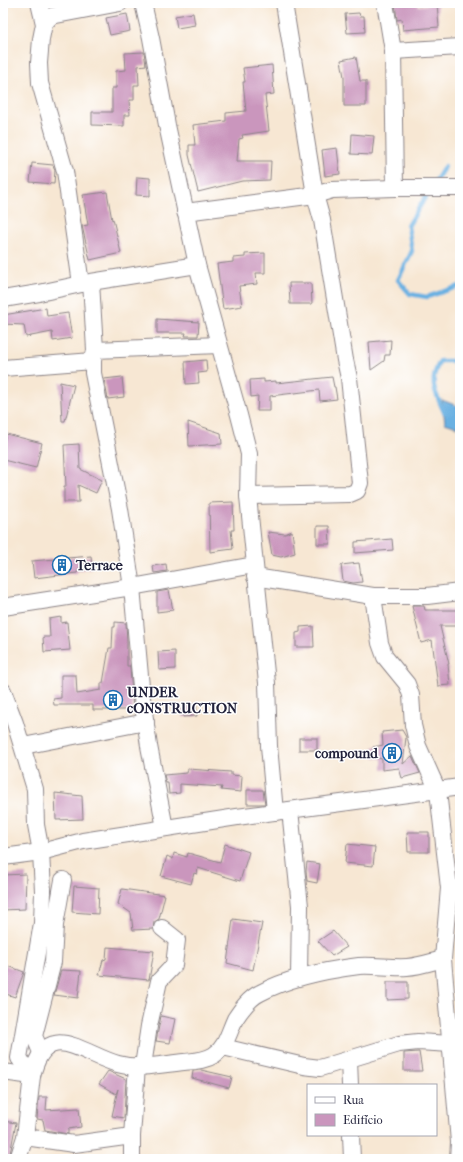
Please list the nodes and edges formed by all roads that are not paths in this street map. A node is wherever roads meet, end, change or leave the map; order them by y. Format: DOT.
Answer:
graph roads {
  1 [pos="39,3"];
  2 [pos="120,3"];
  3 [pos="143,3"];
  4 [pos="284,3"];
  5 [pos="385,3"];
  6 [pos="44,24"];
  7 [pos="460,47"];
  8 [pos="393,51"];
  9 [pos="396,188"];
  10 [pos="460,188"];
  11 [pos="315,195"];
  12 [pos="185,212"];
  13 [pos="197,264"];
  14 [pos="86,283"];
  15 [pos="3,299"];
  16 [pos="219,345"];
  17 [pos="94,355"];
  18 [pos="3,368"];
  19 [pos="248,496"];
  20 [pos="255,571"];
  21 [pos="132,587"];
  22 [pos="460,592"];
  23 [pos="372,596"];
  24 [pos="3,607"];
  25 [pos="3,692"];
  26 [pos="146,722"];
  27 [pos="23,746"];
  28 [pos="460,787"];
  29 [pos="438,791"];
  30 [pos="282,811"];
  31 [pos="165,828"];
  32 [pos="41,852"];
  33 [pos="3,857"];
  34 [pos="63,880"];
  35 [pos="455,889"];
  36 [pos="162,928"];
  37 [pos="443,959"];
  38 [pos="299,977"];
  39 [pos="223,1047"];
  40 [pos="41,1052"];
  41 [pos="455,1055"];
  42 [pos="349,1060"];
  43 [pos="140,1066"];
  44 [pos="3,1072"];
  45 [pos="32,1076"];
  46 [pos="350,1084"];
  47 [pos="132,1136"];
  48 [pos="351,1136"];
  49 [pos="25,1137"];
  50 [pos="460,1142"];
  51 [pos="18,1159"];
  52 [pos="132,1159"];
  53 [pos="352,1159"];
  54 [pos="458,1159"];
  1 -- 6 [label="street"];
  2 -- 6 [label="street"];
  3 -- 12 [label="street"];
  4 -- 11 [label="street"];
  5 -- 8 [label="street"];
  6 -- 14 [label="street"];
  7 -- 8 [label="street"];
  8 -- 9 [label="street"];
  9 -- 10 [label="street"];
  9 -- 11 [label="street"];
  11 -- 12 [label="street"];
  11 -- 19 [label="street"];
  12 -- 13 [label="street"];
  13 -- 14 [label="street"];
  13 -- 16 [label="street"];
  14 -- 15 [label="street"];
  14 -- 17 [label="street"];
  16 -- 17 [label="street"];
  16 -- 19 [label="street"];
  17 -- 18 [label="street"];
  17 -- 21 [label="street"];
  19 -- 20 [label="street"];
  20 -- 21 [label="street"];
  20 -- 23 [label="street"];
  20 -- 30 [label="street"];
  21 -- 24 [label="street"];
  21 -- 26 [label="street"];
  22 -- 23 [label="street"];
  23 -- 29 [label="street"];
  25 -- 27 [label="street"];
  26 -- 27 [label="street"];
  26 -- 31 [label="street"];
  27 -- 32 [label="street"];
  28 -- 29 [label="street"];
  29 -- 30 [label="street"];
  29 -- 35 [label="street"];
  30 -- 31 [label="street"];
  30 -- 38 [label="street"];
  31 -- 32 [label="street"];
  32 -- 33 [label="street"];
  32 -- 45 [label="street"];
  34 -- 40 [label="street"];
  35 -- 37 [label="street"];
  36 -- 43 [label="street"];
  37 -- 38 [label="street"];
  37 -- 41 [label="street"];
  38 -- 39 [label="street"];
  39 -- 42 [label="street"];
  39 -- 43 [label="street"];
  40 -- 43 [label="street"];
  40 -- 45 [label="street"];
  41 -- 42 [label="street"];
  41 -- 50 [label="street"];
  42 -- 46 [label="street"];
  43 -- 47 [label="street"];
  44 -- 45 [label="street"];
  45 -- 49 [label="street"];
  47 -- 49 [label="street"];
  47 -- 52 [label="street"];
  48 -- 53 [label="street"];
  49 -- 51 [label="street"];
  50 -- 54 [label="street"];
}
